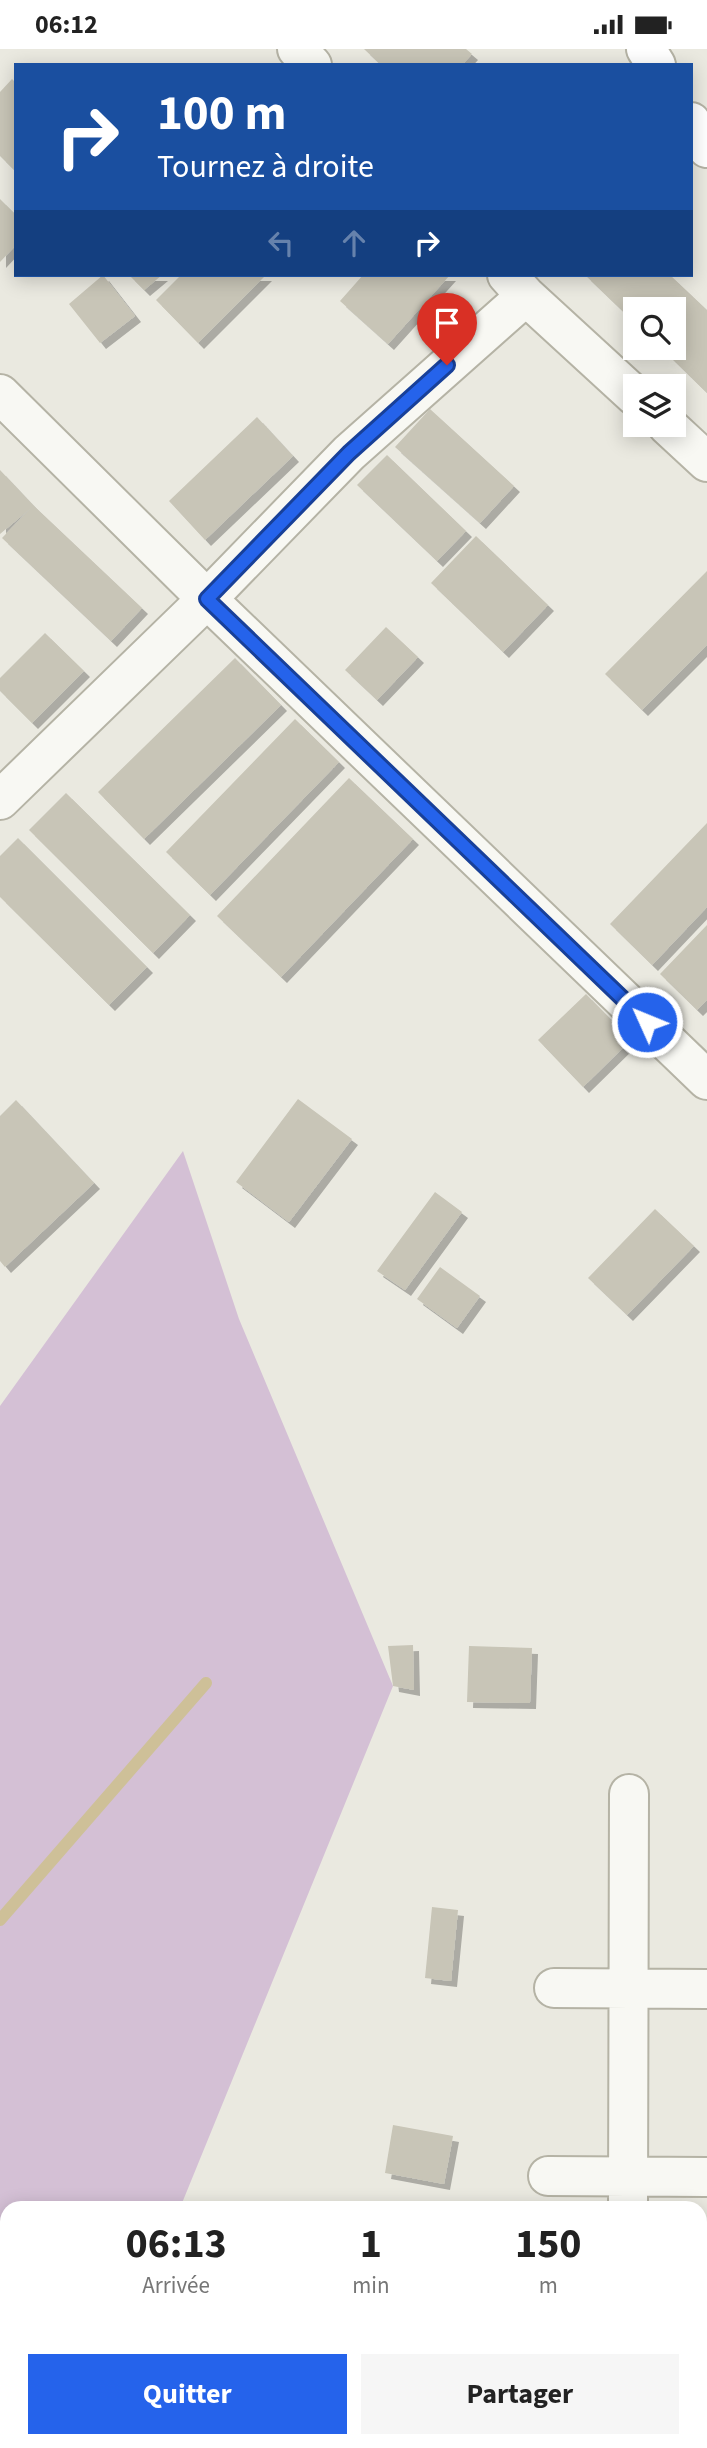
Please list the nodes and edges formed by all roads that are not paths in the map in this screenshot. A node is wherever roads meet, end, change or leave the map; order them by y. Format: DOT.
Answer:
graph roads {
  1 [pos="297,49"];
  2 [pos="310,63"];
  3 [pos="693,125"];
  4 [pos="707,148"];
  5 [pos="517,285"];
  6 [pos="623,385"];
  7 [pos="0,394"];
  8 [pos="680,437"];
  9 [pos="707,462"];
  10 [pos="207,599"];
  11 [pos="0,800"];
  12 [pos="707,1080"];
  13 [pos="629,1794"];
  14 [pos="554,1989"];
  15 [pos="707,1989"];
  16 [pos="628,1990"];
  17 [pos="548,2176"];
  18 [pos="707,2177"];
  19 [pos="628,2193"];
  1 -- 2 [label="street"];
  3 -- 4 [label="main road"];
  5 -- 6 [label="street"];
  5 -- 10 [label="street"];
  7 -- 10 [label="street"];
  8 -- 9 [label="street"];
  10 -- 11 [label="street"];
  10 -- 12 [label="street"];
  13 -- 16 [label="street"];
  14 -- 16 [label="street"];
  15 -- 16 [label="street"];
  16 -- 19 [label="street"];
  17 -- 19 [label="street"];
  18 -- 19 [label="street"];
}
